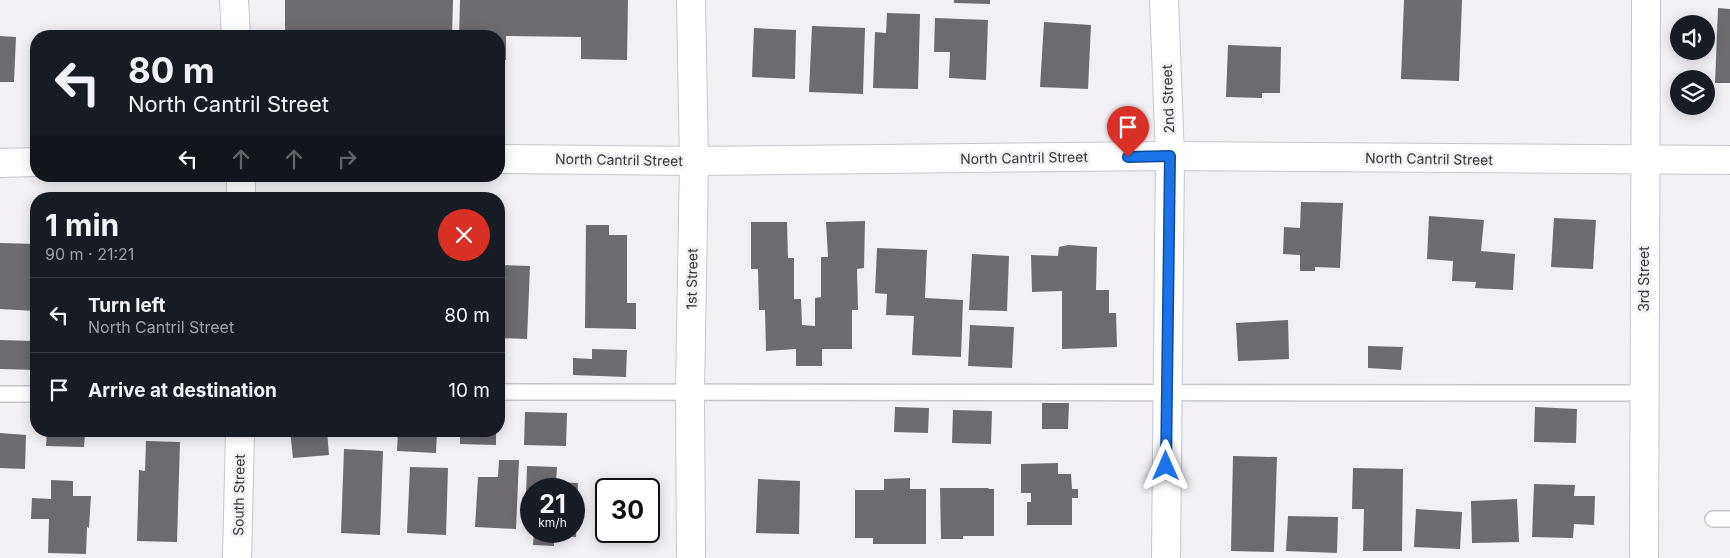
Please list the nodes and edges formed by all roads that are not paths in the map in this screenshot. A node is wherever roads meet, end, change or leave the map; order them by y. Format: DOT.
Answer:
graph roads {
  1 [pos="234,0"];
  2 [pos="691,0"];
  3 [pos="1164,0"];
  4 [pos="1646,0"];
  5 [pos="236,30"];
  6 [pos="1170,156"];
  7 [pos="505,159"];
  8 [pos="694,160"];
  9 [pos="1730,160"];
  10 [pos="1644,161"];
  11 [pos="30,162"];
  12 [pos="0,163"];
  13 [pos="505,392"];
  14 [pos="690,392"];
  15 [pos="1166,392"];
  16 [pos="1644,393"];
  17 [pos="0,394"];
  18 [pos="30,394"];
  19 [pos="240,437"];
  20 [pos="1713,519"];
  21 [pos="1730,519"];
  22 [pos="237,558"];
  23 [pos="691,558"];
  24 [pos="1166,558"];
  25 [pos="1644,558"];
  1 -- 5 [label="street"];
  2 -- 8 [label="street, 1st Street"];
  3 -- 6 [label="street, 2nd Street"];
  4 -- 10 [label="street, 3rd Street"];
  6 -- 8 [label="street, North Cantril Street"];
  6 -- 10 [label="street, North Cantril Street"];
  6 -- 15 [label="street, 2nd Street"];
  7 -- 8 [label="street, North Cantril Street"];
  8 -- 14 [label="street, 1st Street"];
  9 -- 10 [label="street, North Cantril Street"];
  10 -- 16 [label="street, 3rd Street"];
  11 -- 12 [label="street"];
  13 -- 14 [label="lane"];
  14 -- 15 [label="lane"];
  14 -- 23 [label="street, 1st Street"];
  15 -- 16 [label="lane"];
  15 -- 24 [label="street, 2nd Street"];
  16 -- 25 [label="street, 3rd Street"];
  17 -- 18 [label="lane"];
  19 -- 22 [label="street, South Street"];
  20 -- 21 [label="lane"];
}
